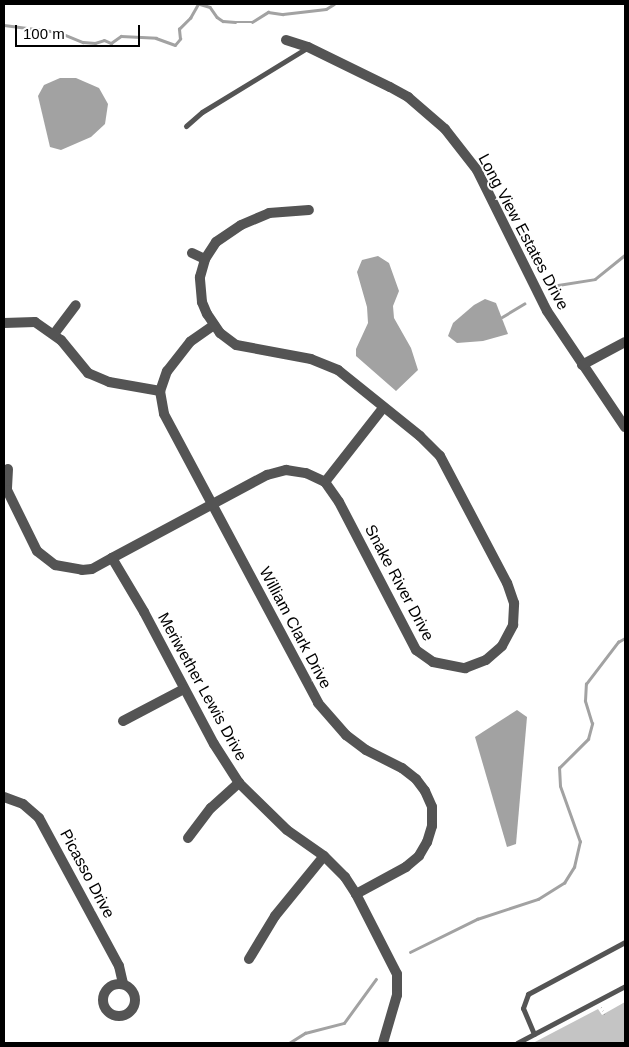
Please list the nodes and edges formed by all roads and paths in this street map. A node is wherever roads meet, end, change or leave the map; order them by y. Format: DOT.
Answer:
graph roads {
  1 [pos="286,40"];
  2 [pos="308,47"];
  3 [pos="186,126"];
  4 [pos="309,210"];
  5 [pos="192,254"];
  6 [pos="205,260"];
  7 [pos="76,305"];
  8 [pos="4,323"];
  9 [pos="214,326"];
  10 [pos="54,334"];
  11 [pos="625,342"];
  12 [pos="582,365"];
  13 [pos="160,391"];
  14 [pos="383,408"];
  15 [pos="625,427"];
  16 [pos="8,469"];
  17 [pos="325,482"];
  18 [pos="212,503"];
  19 [pos="112,558"];
  20 [pos="184,689"];
  21 [pos="122,720"];
  22 [pos="239,783"];
  23 [pos="4,797"];
  24 [pos="188,838"];
  25 [pos="324,856"];
  26 [pos="356,894"];
  27 [pos="625,942"];
  28 [pos="249,959"];
  29 [pos="123,984"];
  30 [pos="625,986"];
  31 [pos="601,1006"];
  32 [pos="605,1015"];
  33 [pos="534,1034"];
  34 [pos="383,1043"];
  35 [pos="517,1043"];
  1 -- 2 [label="street, Long View Estates Drive"];
  2 -- 3 [label="lane"];
  2 -- 12 [label="street, Long View Estates Drive"];
  4 -- 6 [label="street, Snake River Drive"];
  5 -- 6 [label="street"];
  6 -- 9 [label="street, Snake River Drive"];
  7 -- 10 [label="street"];
  8 -- 10 [label="street"];
  9 -- 13 [label="street"];
  9 -- 14 [label="street, Snake River Drive"];
  10 -- 13 [label="street"];
  11 -- 12 [label="street"];
  12 -- 15 [label="street, Long View Estates Drive"];
  13 -- 18 [label="street, William Clark Drive"];
  14 -- 17 [label="street"];
  14 -- 17 [label="street, Snake River Drive"];
  16 -- 19 [label="street"];
  17 -- 18 [label="street"];
  18 -- 19 [label="street"];
  18 -- 26 [label="street, William Clark Drive"];
  19 -- 20 [label="street, Meriwether Lewis Drive"];
  20 -- 21 [label="street"];
  20 -- 22 [label="street, Meriwether Lewis Drive"];
  22 -- 24 [label="street"];
  22 -- 25 [label="street, Meriwether Lewis Drive"];
  23 -- 29 [label="street, Picasso Drive"];
  25 -- 26 [label="street, Meriwether Lewis Drive"];
  25 -- 28 [label="street"];
  26 -- 34 [label="street, Meriwether Lewis Drive"];
  27 -- 33 [label="lane"];
  30 -- 33 [label="lane"];
  31 -- 32 [label="path"];
  33 -- 35 [label="lane"];
}
